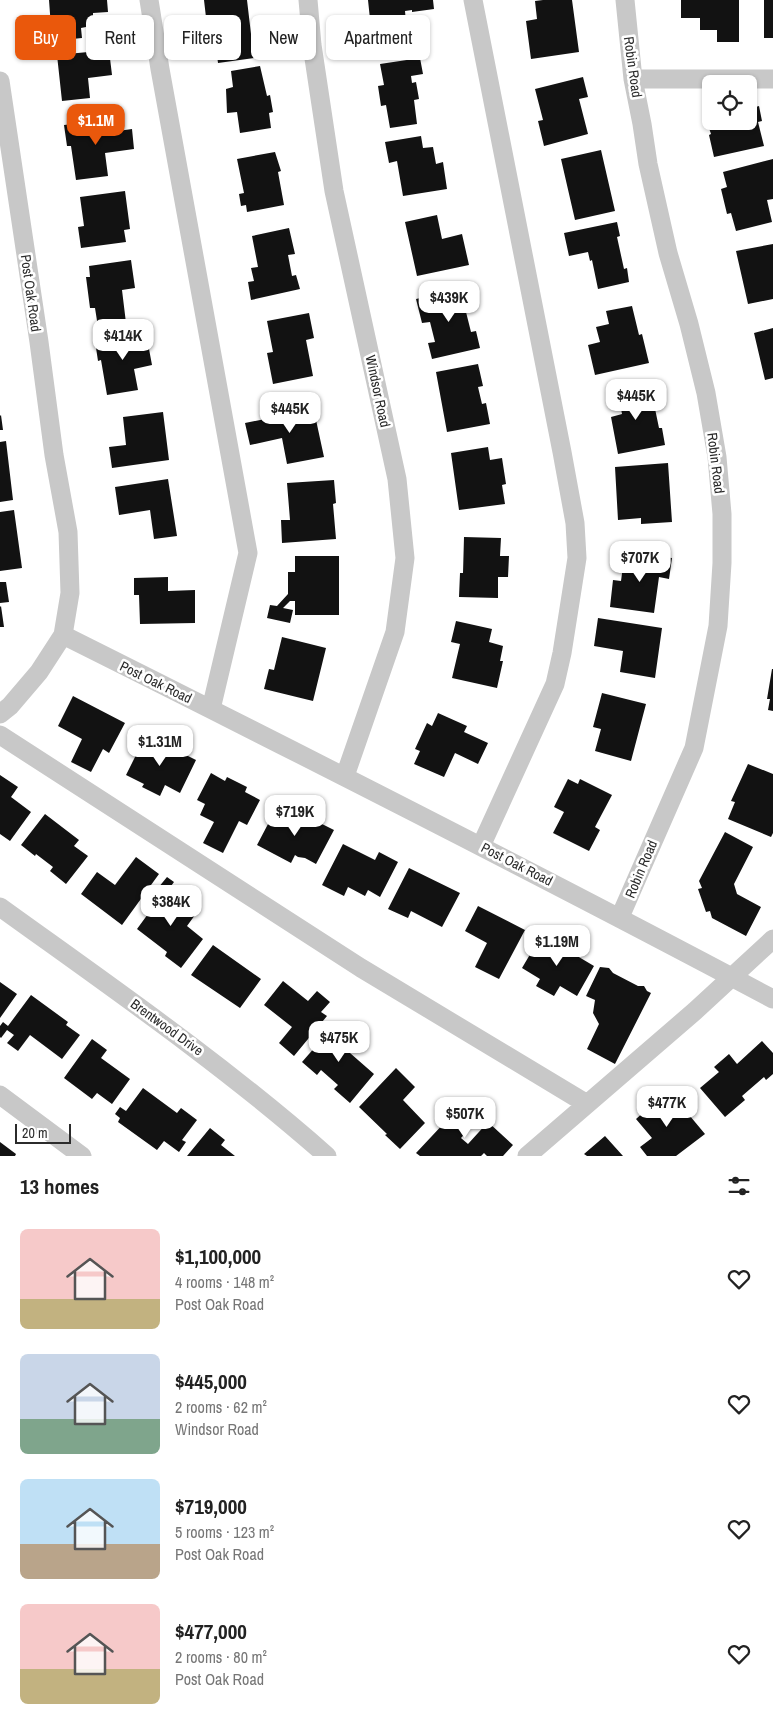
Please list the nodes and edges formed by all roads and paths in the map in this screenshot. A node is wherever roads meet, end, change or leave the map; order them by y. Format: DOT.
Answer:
graph roads {
  1 [pos="149,0"];
  2 [pos="308,0"];
  3 [pos="473,0"];
  4 [pos="625,0"];
  5 [pos="633,79"];
  6 [pos="773,79"];
  7 [pos="0,81"];
  8 [pos="63,636"];
  9 [pos="211,709"];
  10 [pos="0,714"];
  11 [pos="0,735"];
  12 [pos="345,776"];
  13 [pos="481,846"];
  14 [pos="0,907"];
  15 [pos="620,917"];
  16 [pos="773,939"];
  17 [pos="731,976"];
  18 [pos="773,999"];
  19 [pos="0,1095"];
  20 [pos="587,1104"];
  21 [pos="82,1156"];
  22 [pos="327,1156"];
  23 [pos="528,1156"];
  1 -- 9 [label="street"];
  2 -- 12 [label="street, Windsor Road"];
  3 -- 13 [label="street"];
  4 -- 5 [label="street, Robin Road"];
  5 -- 6 [label="street"];
  5 -- 15 [label="street, Robin Road"];
  7 -- 8 [label="street, Post Oak Road"];
  8 -- 9 [label="street, Post Oak Road"];
  8 -- 10 [label="street"];
  9 -- 12 [label="street, Post Oak Road"];
  11 -- 20 [label="street"];
  12 -- 13 [label="street, Post Oak Road"];
  13 -- 15 [label="street, Post Oak Road"];
  14 -- 22 [label="street, Brentwood Drive"];
  15 -- 17 [label="street, Post Oak Road"];
  16 -- 17 [label="street"];
  17 -- 18 [label="street, Post Oak Road"];
  17 -- 20 [label="street"];
  19 -- 21 [label="street"];
  20 -- 23 [label="street"];
}
